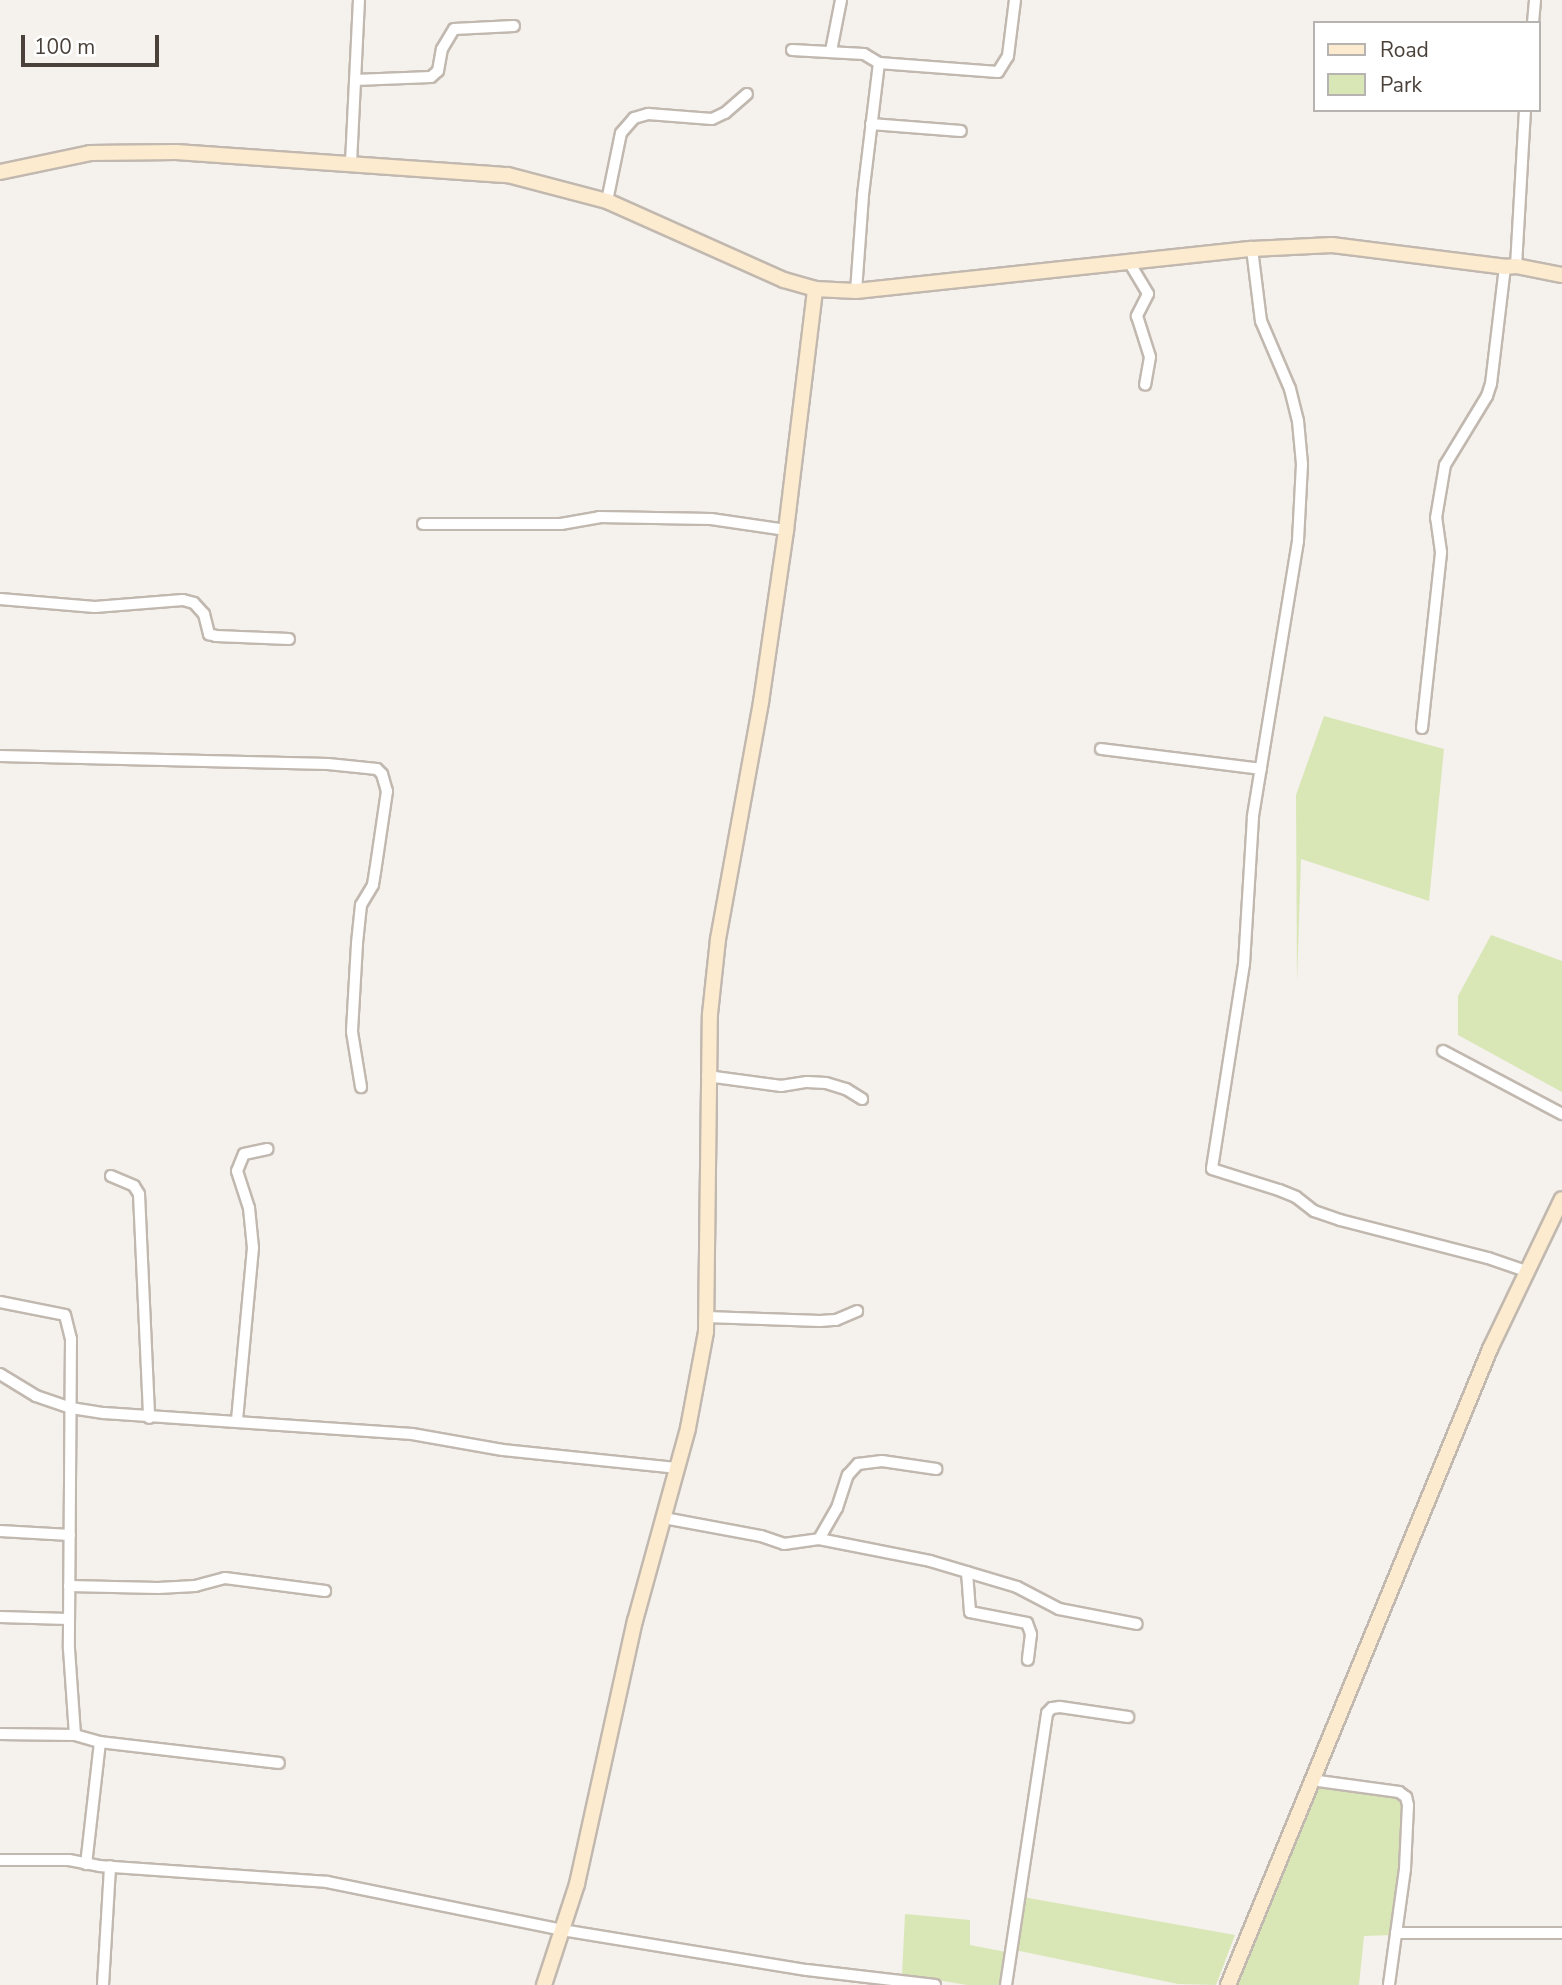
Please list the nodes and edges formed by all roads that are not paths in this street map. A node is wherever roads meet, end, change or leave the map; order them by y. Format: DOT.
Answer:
graph roads {
  1 [pos="359,0"];
  2 [pos="841,0"];
  3 [pos="1015,0"];
  4 [pos="1535,0"];
  5 [pos="1532,21"];
  6 [pos="514,26"];
  7 [pos="792,50"];
  8 [pos="831,51"];
  9 [pos="879,64"];
  10 [pos="355,80"];
  11 [pos="747,93"];
  12 [pos="1525,112"];
  13 [pos="871,124"];
  14 [pos="961,131"];
  15 [pos="351,163"];
  16 [pos="0,172"];
  17 [pos="607,201"];
  18 [pos="1252,249"];
  19 [pos="1129,262"];
  20 [pos="1511,267"];
  21 [pos="1562,275"];
  22 [pos="815,289"];
  23 [pos="856,291"];
  24 [pos="1145,385"];
  25 [pos="423,524"];
  26 [pos="786,530"];
  27 [pos="0,599"];
  28 [pos="289,639"];
  29 [pos="1422,729"];
  30 [pos="1101,749"];
  31 [pos="0,756"];
  32 [pos="1261,769"];
  33 [pos="1443,1051"];
  34 [pos="707,1076"];
  35 [pos="361,1087"];
  36 [pos="862,1099"];
  37 [pos="1562,1114"];
  38 [pos="267,1149"];
  39 [pos="111,1176"];
  40 [pos="1562,1199"];
  41 [pos="1526,1271"];
  42 [pos="0,1302"];
  43 [pos="857,1311"];
  44 [pos="706,1317"];
  45 [pos="0,1374"];
  46 [pos="71,1408"];
  47 [pos="149,1418"];
  48 [pos="237,1420"];
  49 [pos="678,1468"];
  50 [pos="936,1469"];
  51 [pos="664,1518"];
  52 [pos="0,1531"];
  53 [pos="70,1535"];
  54 [pos="819,1539"];
  55 [pos="967,1572"];
  56 [pos="69,1586"];
  57 [pos="325,1591"];
  58 [pos="0,1617"];
  59 [pos="68,1619"];
  60 [pos="1137,1624"];
  61 [pos="1028,1660"];
  62 [pos="1128,1717"];
  63 [pos="0,1734"];
  64 [pos="75,1735"];
  65 [pos="100,1742"];
  66 [pos="279,1763"];
  67 [pos="1311,1780"];
  68 [pos="0,1860"];
  69 [pos="86,1864"];
  70 [pos="110,1867"];
  71 [pos="562,1930"];
  72 [pos="1396,1933"];
  73 [pos="1562,1933"];
  74 [pos="103,1985"];
  75 [pos="544,1985"];
  76 [pos="935,1985"];
  77 [pos="1006,1985"];
  78 [pos="1228,1985"];
  79 [pos="1389,1985"];
  1 -- 10 [label="street"];
  2 -- 8 [label="street"];
  3 -- 9 [label="street"];
  4 -- 5 [label="street"];
  6 -- 10 [label="street"];
  7 -- 8 [label="street"];
  8 -- 9 [label="street"];
  9 -- 13 [label="street"];
  10 -- 15 [label="street"];
  11 -- 17 [label="street"];
  12 -- 20 [label="street"];
  13 -- 14 [label="street"];
  13 -- 23 [label="street"];
  15 -- 16 [label="street"];
  15 -- 17 [label="street"];
  17 -- 22 [label="street"];
  18 -- 19 [label="street"];
  18 -- 20 [label="street"];
  18 -- 32 [label="street"];
  19 -- 23 [label="street"];
  19 -- 24 [label="street"];
  20 -- 21 [label="street"];
  20 -- 29 [label="street"];
  22 -- 23 [label="street"];
  22 -- 26 [label="street"];
  25 -- 26 [label="street"];
  26 -- 34 [label="street"];
  27 -- 28 [label="street"];
  30 -- 32 [label="street"];
  31 -- 35 [label="street"];
  32 -- 41 [label="street"];
  33 -- 37 [label="street"];
  34 -- 36 [label="street"];
  34 -- 44 [label="street"];
  38 -- 48 [label="street"];
  39 -- 47 [label="street"];
  40 -- 41 [label="street"];
  41 -- 67 [label="street"];
  42 -- 46 [label="street"];
  43 -- 44 [label="street"];
  44 -- 49 [label="street"];
  45 -- 46 [label="street"];
  46 -- 47 [label="street"];
  46 -- 53 [label="street"];
  47 -- 48 [label="street"];
  48 -- 49 [label="street"];
  49 -- 51 [label="street"];
  50 -- 54 [label="street"];
  51 -- 54 [label="street"];
  51 -- 71 [label="street"];
  52 -- 53 [label="street"];
  53 -- 56 [label="street"];
  54 -- 55 [label="street"];
  55 -- 60 [label="street"];
  55 -- 61 [label="street"];
  56 -- 57 [label="street"];
  56 -- 59 [label="street"];
  58 -- 59 [label="street"];
  59 -- 64 [label="street"];
  62 -- 77 [label="street"];
  63 -- 64 [label="street"];
  64 -- 65 [label="street"];
  65 -- 66 [label="street"];
  65 -- 69 [label="street"];
  67 -- 72 [label="street"];
  67 -- 78 [label="street"];
  68 -- 69 [label="street"];
  69 -- 70 [label="street"];
  70 -- 71 [label="street"];
  70 -- 74 [label="street"];
  71 -- 75 [label="street"];
  71 -- 76 [label="street"];
  72 -- 73 [label="street"];
  72 -- 79 [label="street"];
}
